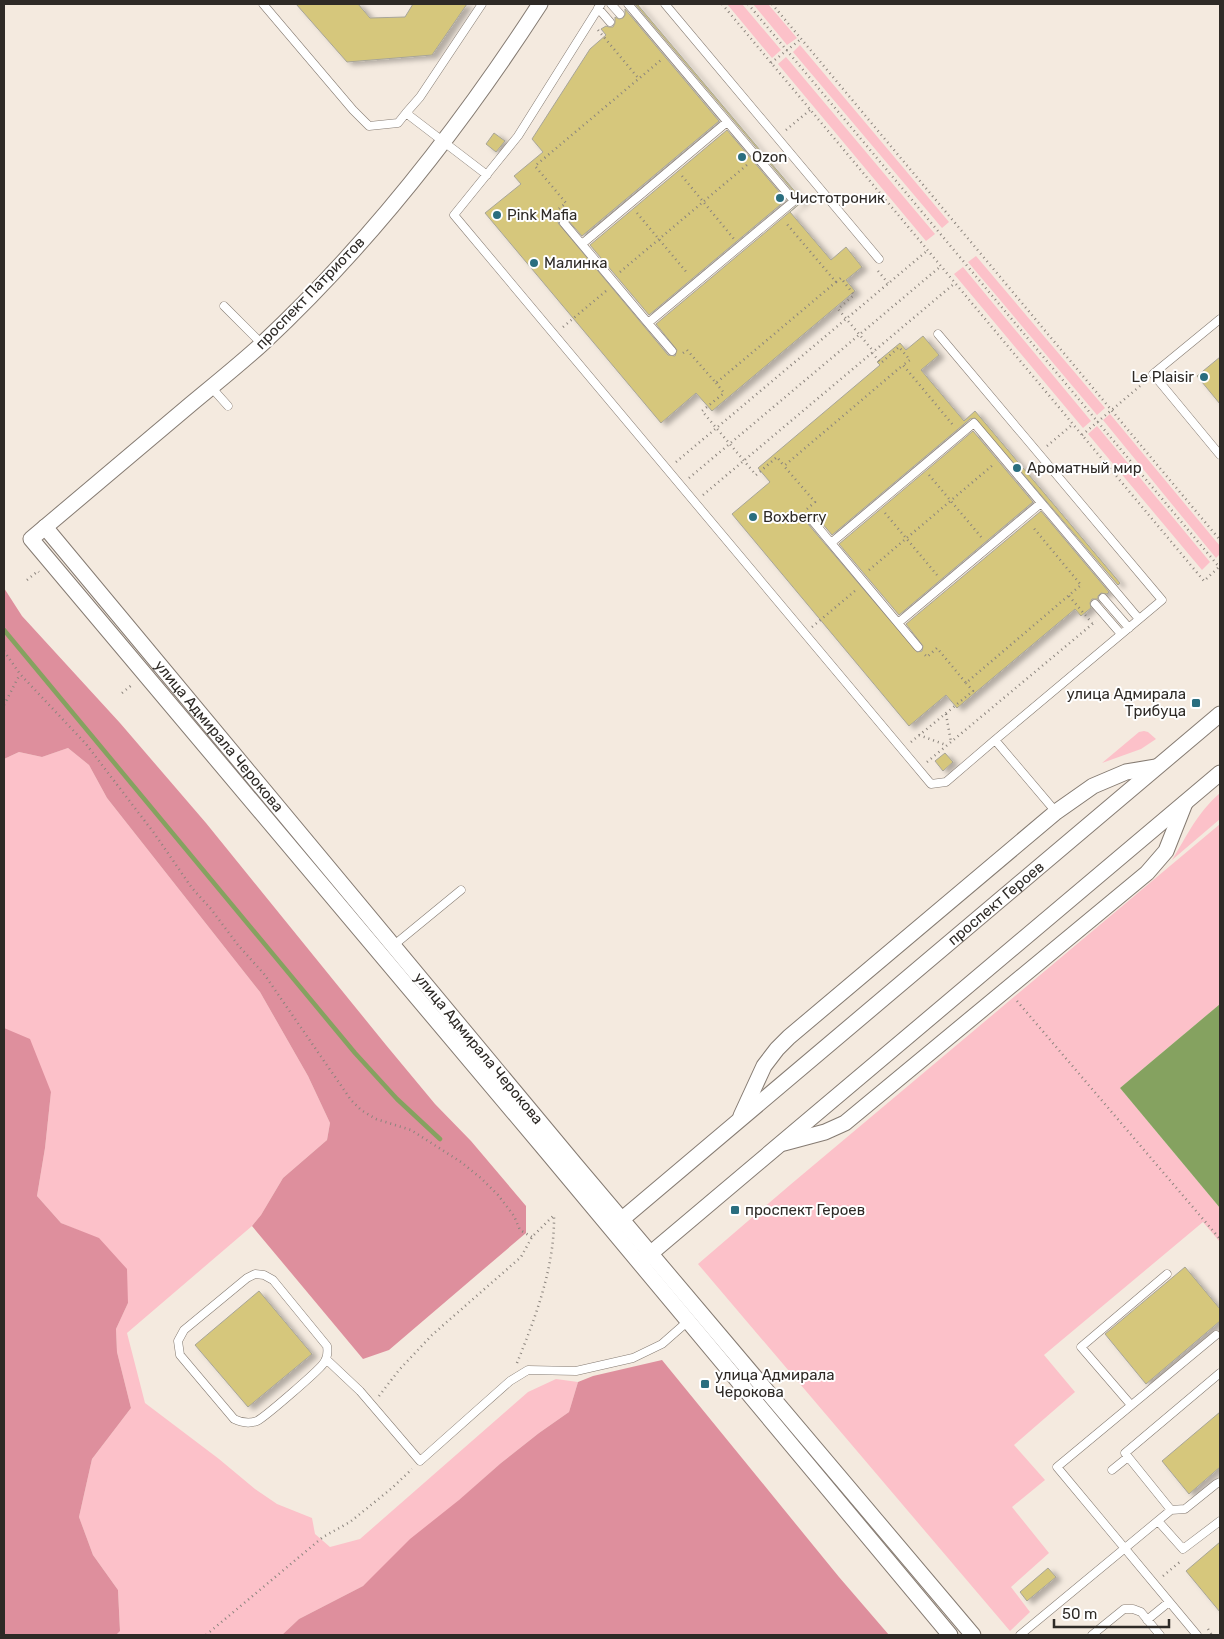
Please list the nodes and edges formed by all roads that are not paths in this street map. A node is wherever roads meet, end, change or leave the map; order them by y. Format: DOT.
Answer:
graph roads {
  1 [pos="263,4"];
  2 [pos="482,4"];
  3 [pos="540,4"];
  4 [pos="612,4"];
  5 [pos="628,4"];
  6 [pos="665,4"];
  7 [pos="600,6"];
  8 [pos="620,14"];
  9 [pos="610,22"];
  10 [pos="406,113"];
  11 [pos="727,122"];
  12 [pos="444,142"];
  13 [pos="487,175"];
  14 [pos="564,223"];
  15 [pos="582,244"];
  16 [pos="879,258"];
  17 [pos="224,306"];
  18 [pos="1220,319"];
  19 [pos="648,323"];
  20 [pos="938,334"];
  21 [pos="262,344"];
  22 [pos="672,351"];
  23 [pos="212,387"];
  24 [pos="228,406"];
  25 [pos="1220,455"];
  26 [pos="1041,503"];
  27 [pos="812,520"];
  28 [pos="45,527"];
  29 [pos="32,539"];
  30 [pos="831,543"];
  31 [pos="1103,598"];
  32 [pos="1096,604"];
  33 [pos="1139,620"];
  34 [pos="898,623"];
  35 [pos="1129,628"];
  36 [pos="1121,634"];
  37 [pos="918,647"];
  38 [pos="1220,714"];
  39 [pos="996,740"];
  40 [pos="1158,767"];
  41 [pos="1220,773"];
  42 [pos="1186,802"];
  43 [pos="1056,812"];
  44 [pos="461,890"];
  45 [pos="394,945"];
  46 [pos="739,1120"];
  47 [pos="780,1144"];
  48 [pos="616,1224"];
  49 [pos="650,1253"];
  50 [pos="638,1263"];
  51 [pos="1168,1274"];
  52 [pos="688,1322"];
  53 [pos="1216,1335"];
  54 [pos="326,1359"];
  55 [pos="1220,1373"];
  56 [pos="1131,1406"];
  57 [pos="1128,1457"];
  58 [pos="1112,1470"];
  59 [pos="1220,1482"];
  60 [pos="1172,1510"];
  61 [pos="1158,1521"];
  62 [pos="1220,1521"];
  63 [pos="1125,1549"];
  64 [pos="1169,1602"];
  65 [pos="1147,1620"];
  66 [pos="950,1635"];
  67 [pos="973,1635"];
  68 [pos="1020,1635"];
  69 [pos="1092,1635"];
  70 [pos="1160,1635"];
  71 [pos="1197,1635"];
  1 -- 10 [label="lane"];
  2 -- 10 [label="lane"];
  3 -- 12 [label="street, проспект Патриотов"];
  4 -- 8 [label="lane"];
  5 -- 11 [label="lane"];
  6 -- 16 [label="lane"];
  7 -- 9 [label="lane"];
  7 -- 13 [label="lane"];
  10 -- 12 [label="lane"];
  11 -- 15 [label="lane"];
  11 -- 19 [label="lane"];
  12 -- 13 [label="lane"];
  12 -- 21 [label="street, проспект Патриотов"];
  13 -- 39 [label="lane"];
  14 -- 15 [label="lane"];
  15 -- 19 [label="lane"];
  17 -- 21 [label="lane"];
  18 -- 25 [label="lane"];
  19 -- 22 [label="lane"];
  20 -- 33 [label="lane"];
  21 -- 23 [label="street, проспект Патриотов"];
  23 -- 24 [label="lane"];
  23 -- 28 [label="street, проспект Патриотов"];
  26 -- 30 [label="lane"];
  26 -- 33 [label="lane"];
  26 -- 34 [label="lane"];
  27 -- 30 [label="lane"];
  28 -- 29 [label="street, проспект Патриотов"];
  28 -- 45 [label="street, улица Адмирала Черокова"];
  29 -- 48 [label="street, улица Адмирала Черокова"];
  30 -- 34 [label="lane"];
  31 -- 35 [label="lane"];
  32 -- 36 [label="lane"];
  33 -- 35 [label="lane"];
  34 -- 37 [label="lane"];
  35 -- 36 [label="lane"];
  36 -- 39 [label="lane"];
  38 -- 40 [label="street, проспект Героев"];
  39 -- 43 [label="lane"];
  40 -- 43 [label="street"];
  40 -- 46 [label="street, проспект Героев"];
  41 -- 42 [label="street"];
  42 -- 47 [label="street"];
  42 -- 47 [label="street"];
  43 -- 46 [label="street"];
  44 -- 45 [label="lane"];
  45 -- 48 [label="street, улица Адмирала Черокова"];
  46 -- 48 [label="street, проспект Героев"];
  47 -- 49 [label="street"];
  48 -- 49 [label="street, улица Адмирала Черокова"];
  48 -- 50 [label="street, улица Адмирала Черокова"];
  49 -- 50 [label="street"];
  49 -- 67 [label="street, улица Адмирала Черокова"];
  50 -- 52 [label="street, улица Адмирала Черокова"];
  51 -- 56 [label="lane"];
  52 -- 54 [label="lane"];
  52 -- 66 [label="street, улица Адмирала Черокова"];
  53 -- 56 [label="lane"];
  54 -- 54 [label="lane"];
  55 -- 57 [label="lane"];
  56 -- 63 [label="lane"];
  57 -- 58 [label="lane"];
  57 -- 60 [label="lane"];
  59 -- 60 [label="lane"];
  60 -- 61 [label="lane"];
  61 -- 62 [label="lane"];
  61 -- 63 [label="lane"];
  63 -- 64 [label="lane"];
  63 -- 68 [label="lane"];
  64 -- 65 [label="lane"];
  64 -- 71 [label="lane"];
  65 -- 69 [label="lane"];
  65 -- 70 [label="lane"];
}
